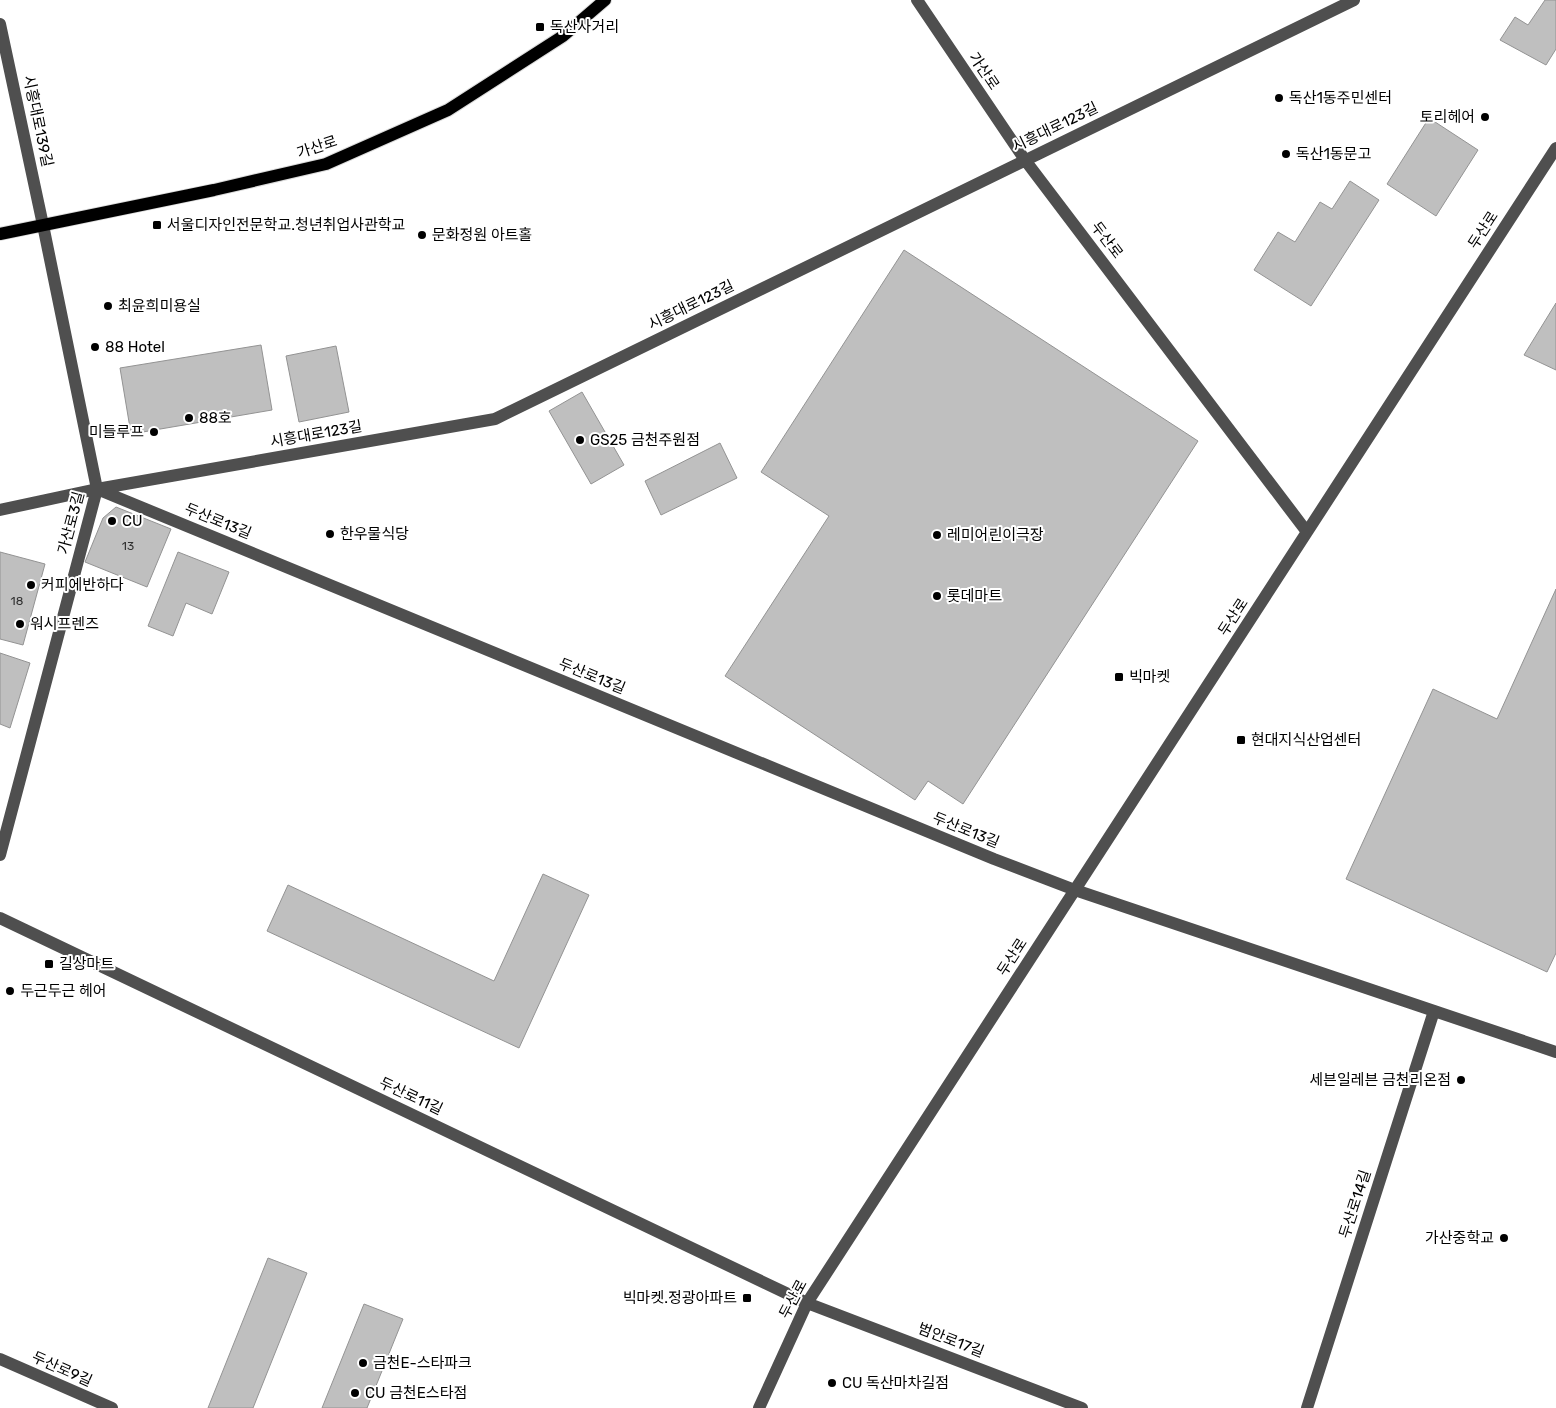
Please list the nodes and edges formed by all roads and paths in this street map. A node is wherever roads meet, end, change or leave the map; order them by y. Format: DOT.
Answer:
graph roads {
  1 [pos="605,0"];
  2 [pos="917,0"];
  3 [pos="1354,0"];
  4 [pos="0,24"];
  5 [pos="1556,148"];
  6 [pos="1025,160"];
  7 [pos="43,225"];
  8 [pos="0,234"];
  9 [pos="97,489"];
  10 [pos="0,510"];
  11 [pos="1307,532"];
  12 [pos="0,855"];
  13 [pos="1075,890"];
  14 [pos="0,918"];
  15 [pos="1434,1010"];
  16 [pos="1556,1052"];
  17 [pos="807,1303"];
  18 [pos="0,1359"];
  19 [pos="112,1408"];
  20 [pos="759,1408"];
  21 [pos="1082,1408"];
  22 [pos="1307,1408"];
  1 -- 7 [label="main road, 가산로"];
  2 -- 6 [label="street, 가산로"];
  3 -- 6 [label="street, 시흥대로123길"];
  4 -- 7 [label="street, 시흥대로139길"];
  5 -- 11 [label="street, 두산로"];
  6 -- 9 [label="street, 시흥대로123길"];
  6 -- 11 [label="street, 두산로"];
  7 -- 8 [label="main road, 가산로"];
  7 -- 9 [label="street, 가산로3길"];
  9 -- 10 [label="street, 시흥대로123길"];
  9 -- 12 [label="street, 가산로3길"];
  9 -- 13 [label="street, 두산로13길"];
  11 -- 13 [label="street, 두산로"];
  13 -- 15 [label="street"];
  13 -- 17 [label="street, 두산로"];
  14 -- 17 [label="street, 두산로11길"];
  15 -- 16 [label="street"];
  15 -- 22 [label="street, 두산로14길"];
  17 -- 20 [label="street, 두산로"];
  17 -- 21 [label="street, 범안로17길"];
  18 -- 19 [label="street, 두산로9길"];
}
